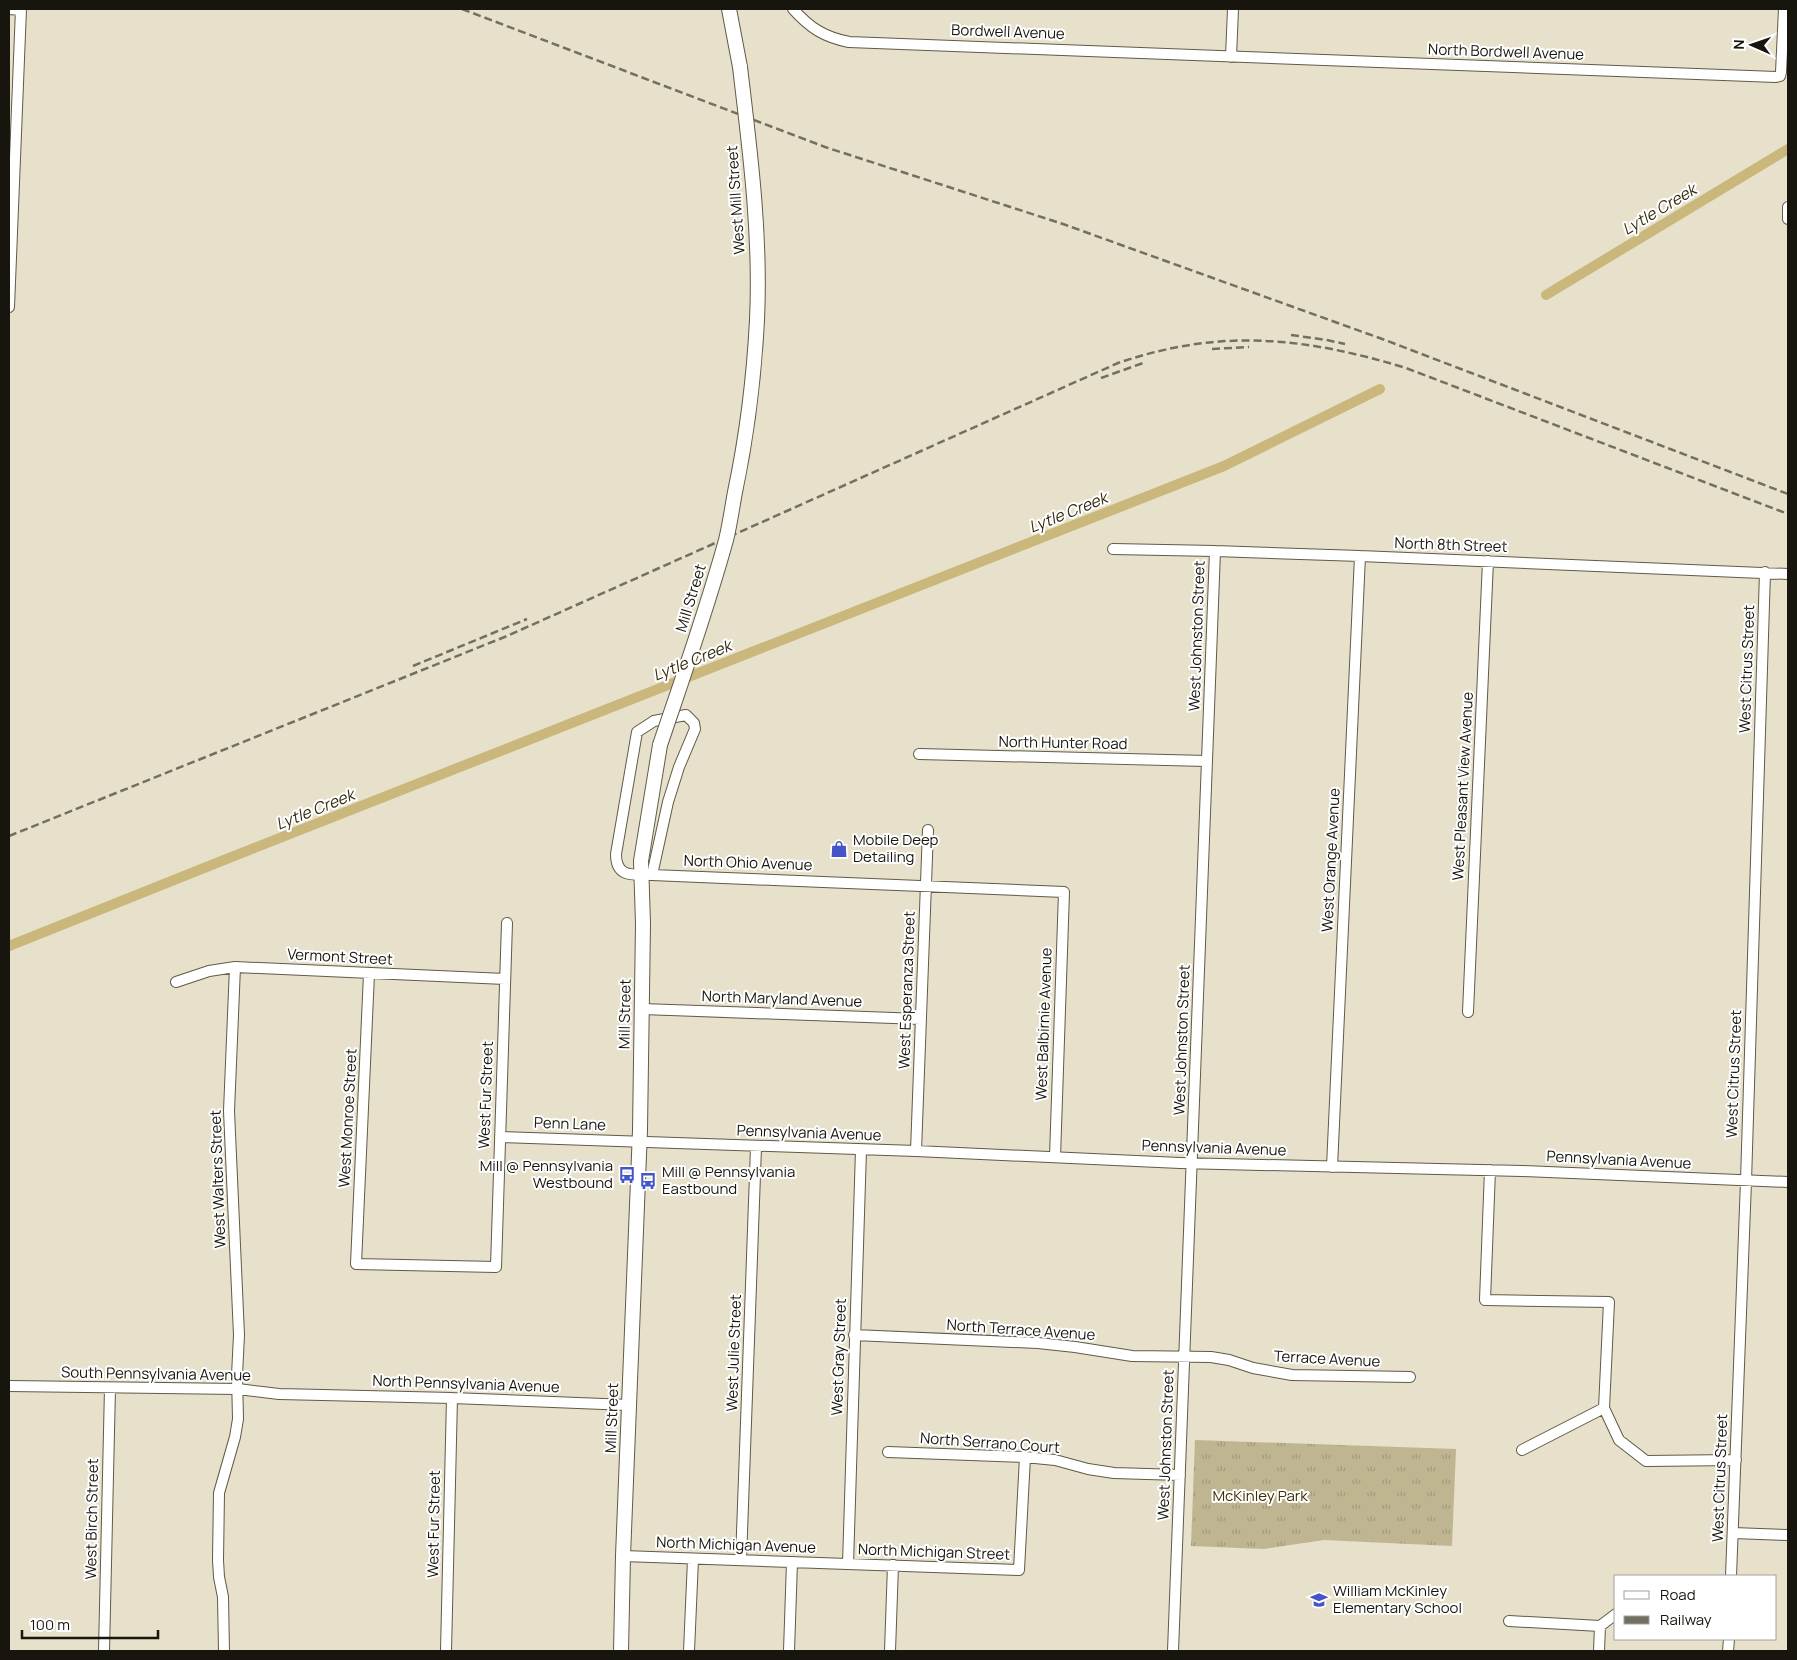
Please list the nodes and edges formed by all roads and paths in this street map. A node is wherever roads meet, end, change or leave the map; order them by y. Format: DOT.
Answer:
graph roads {
  1 [pos="9,9"];
  2 [pos="21,9"];
  3 [pos="729,9"];
  4 [pos="794,9"];
  5 [pos="1233,9"];
  6 [pos="1784,9"];
  7 [pos="1231,57"];
  8 [pos="1788,207"];
  9 [pos="1788,219"];
  10 [pos="9,307"];
  11 [pos="752,391"];
  12 [pos="1112,549"];
  13 [pos="1216,551"];
  14 [pos="1360,556"];
  15 [pos="1488,561"];
  16 [pos="1765,572"];
  17 [pos="1788,574"];
  18 [pos="918,754"];
  19 [pos="1207,761"];
  20 [pos="928,830"];
  21 [pos="647,874"];
  22 [pos="926,886"];
  23 [pos="1064,892"];
  24 [pos="507,923"];
  25 [pos="235,967"];
  26 [pos="370,974"];
  27 [pos="505,979"];
  28 [pos="176,982"];
  29 [pos="642,1009"];
  30 [pos="1468,1012"];
  31 [pos="921,1019"];
  32 [pos="500,1138"];
  33 [pos="639,1141"];
  34 [pos="756,1147"];
  35 [pos="860,1150"];
  36 [pos="916,1151"];
  37 [pos="1054,1157"];
  38 [pos="1192,1163"];
  39 [pos="1332,1166"];
  40 [pos="1490,1170"];
  41 [pos="1746,1181"];
  42 [pos="1788,1182"];
  43 [pos="496,1267"];
  44 [pos="854,1335"];
  45 [pos="1184,1358"];
  46 [pos="1410,1377"];
  47 [pos="9,1386"];
  48 [pos="110,1388"];
  49 [pos="238,1389"];
  50 [pos="302,1395"];
  51 [pos="452,1398"];
  52 [pos="629,1405"];
  53 [pos="1604,1408"];
  54 [pos="1522,1450"];
  55 [pos="888,1452"];
  56 [pos="1025,1457"];
  57 [pos="1736,1460"];
  58 [pos="1180,1475"];
  59 [pos="1733,1533"];
  60 [pos="1788,1535"];
  61 [pos="623,1556"];
  62 [pos="694,1558"];
  63 [pos="741,1560"];
  64 [pos="792,1562"];
  65 [pos="848,1564"];
  66 [pos="893,1565"];
  67 [pos="1731,1575"];
  68 [pos="1614,1616"];
  69 [pos="1509,1621"];
  70 [pos="1600,1626"];
  71 [pos="104,1651"];
  72 [pos="224,1651"];
  73 [pos="446,1651"];
  74 [pos="622,1651"];
  75 [pos="689,1651"];
  76 [pos="789,1651"];
  77 [pos="890,1651"];
  78 [pos="1173,1651"];
  79 [pos="1599,1651"];
  1 -- 2 [label="street"];
  2 -- 10 [label="street"];
  3 -- 11 [label="main road, West Mill Street, bridge"];
  4 -- 7 [label="street, Bordwell Avenue"];
  5 -- 7 [label="street"];
  6 -- 7 [label="street, North Bordwell Avenue"];
  8 -- 9 [label="street"];
  11 -- 21 [label="main road, Mill Street, bridge"];
  12 -- 13 [label="street, North 8th Street"];
  13 -- 14 [label="street, North 8th Street"];
  13 -- 19 [label="street, West Johnston Street"];
  14 -- 15 [label="street, North 8th Street"];
  14 -- 39 [label="street, West Orange Avenue"];
  15 -- 16 [label="street, North 8th Street"];
  15 -- 30 [label="street, West Pleasant View Avenue"];
  16 -- 17 [label="street, North 8th Street"];
  16 -- 41 [label="street, West Citrus Street"];
  18 -- 19 [label="street, North Hunter Road"];
  19 -- 38 [label="street, West Johnston Street"];
  20 -- 22 [label="street, West Esperanza Street"];
  21 -- 21 [label="street, North Ohio Avenue"];
  21 -- 22 [label="street, North Ohio Avenue"];
  21 -- 29 [label="main road, Mill Street"];
  22 -- 23 [label="street, North Ohio Avenue"];
  22 -- 31 [label="street, West Esperanza Street"];
  23 -- 37 [label="street, West Balbirnie Avenue"];
  24 -- 27 [label="street, West Fur Street"];
  25 -- 26 [label="street, Vermont Street"];
  25 -- 28 [label="street, Vermont Street"];
  25 -- 49 [label="street, West Walters Street"];
  26 -- 27 [label="street, Vermont Street"];
  26 -- 43 [label="street, West Monroe Street"];
  27 -- 32 [label="street, West Fur Street"];
  29 -- 31 [label="street, North Maryland Avenue"];
  29 -- 33 [label="main road, Mill Street"];
  31 -- 36 [label="street, West Esperanza Street"];
  32 -- 33 [label="street, Penn Lane"];
  32 -- 43 [label="street, West Fur Street"];
  33 -- 34 [label="street, Pennsylvania Avenue"];
  33 -- 52 [label="main road, Mill Street"];
  34 -- 35 [label="street, Pennsylvania Avenue"];
  34 -- 63 [label="street, West Julie Street"];
  35 -- 36 [label="street, Pennsylvania Avenue"];
  35 -- 44 [label="street, West Gray Street"];
  36 -- 37 [label="street, Pennsylvania Avenue"];
  37 -- 38 [label="street, Pennsylvania Avenue"];
  38 -- 39 [label="street, Pennsylvania Avenue"];
  38 -- 45 [label="street, West Johnston Street"];
  39 -- 40 [label="street, Pennsylvania Avenue"];
  40 -- 41 [label="street, Pennsylvania Avenue"];
  40 -- 53 [label="street"];
  41 -- 42 [label="street, Pennsylvania Avenue"];
  41 -- 57 [label="street, West Citrus Street"];
  44 -- 45 [label="street, North Terrace Avenue"];
  44 -- 65 [label="street, West Gray Street"];
  45 -- 46 [label="street, Terrace Avenue"];
  45 -- 58 [label="street, West Johnston Street"];
  47 -- 48 [label="street, South Pennsylvania Avenue"];
  48 -- 49 [label="street, South Pennsylvania Avenue"];
  48 -- 71 [label="street, West Birch Street"];
  49 -- 50 [label="street, South Pennsylvania Avenue"];
  49 -- 72 [label="street, West Walters Street"];
  50 -- 51 [label="street, North Pennsylvania Avenue"];
  51 -- 52 [label="street, North Pennsylvania Avenue"];
  51 -- 73 [label="street, West Fur Street"];
  52 -- 61 [label="main road, Mill Street"];
  53 -- 54 [label="street"];
  53 -- 57 [label="street"];
  55 -- 56 [label="street, North Serrano Court"];
  56 -- 58 [label="street, North Serrano Court"];
  56 -- 66 [label="street, North Michigan Street"];
  57 -- 59 [label="street, West Citrus Street"];
  58 -- 78 [label="street, West Johnston Street"];
  59 -- 60 [label="street"];
  59 -- 67 [label="street, West Citrus Street"];
  61 -- 62 [label="street, North Michigan Avenue"];
  61 -- 74 [label="main road, Mill Street"];
  62 -- 63 [label="street, North Michigan Avenue"];
  62 -- 75 [label="street"];
  63 -- 64 [label="street, North Michigan Avenue"];
  64 -- 65 [label="street, North Michigan Avenue"];
  64 -- 76 [label="street"];
  65 -- 66 [label="street, North Michigan Street"];
  66 -- 77 [label="street"];
  68 -- 70 [label="street"];
  69 -- 70 [label="street"];
  70 -- 79 [label="street"];
}
